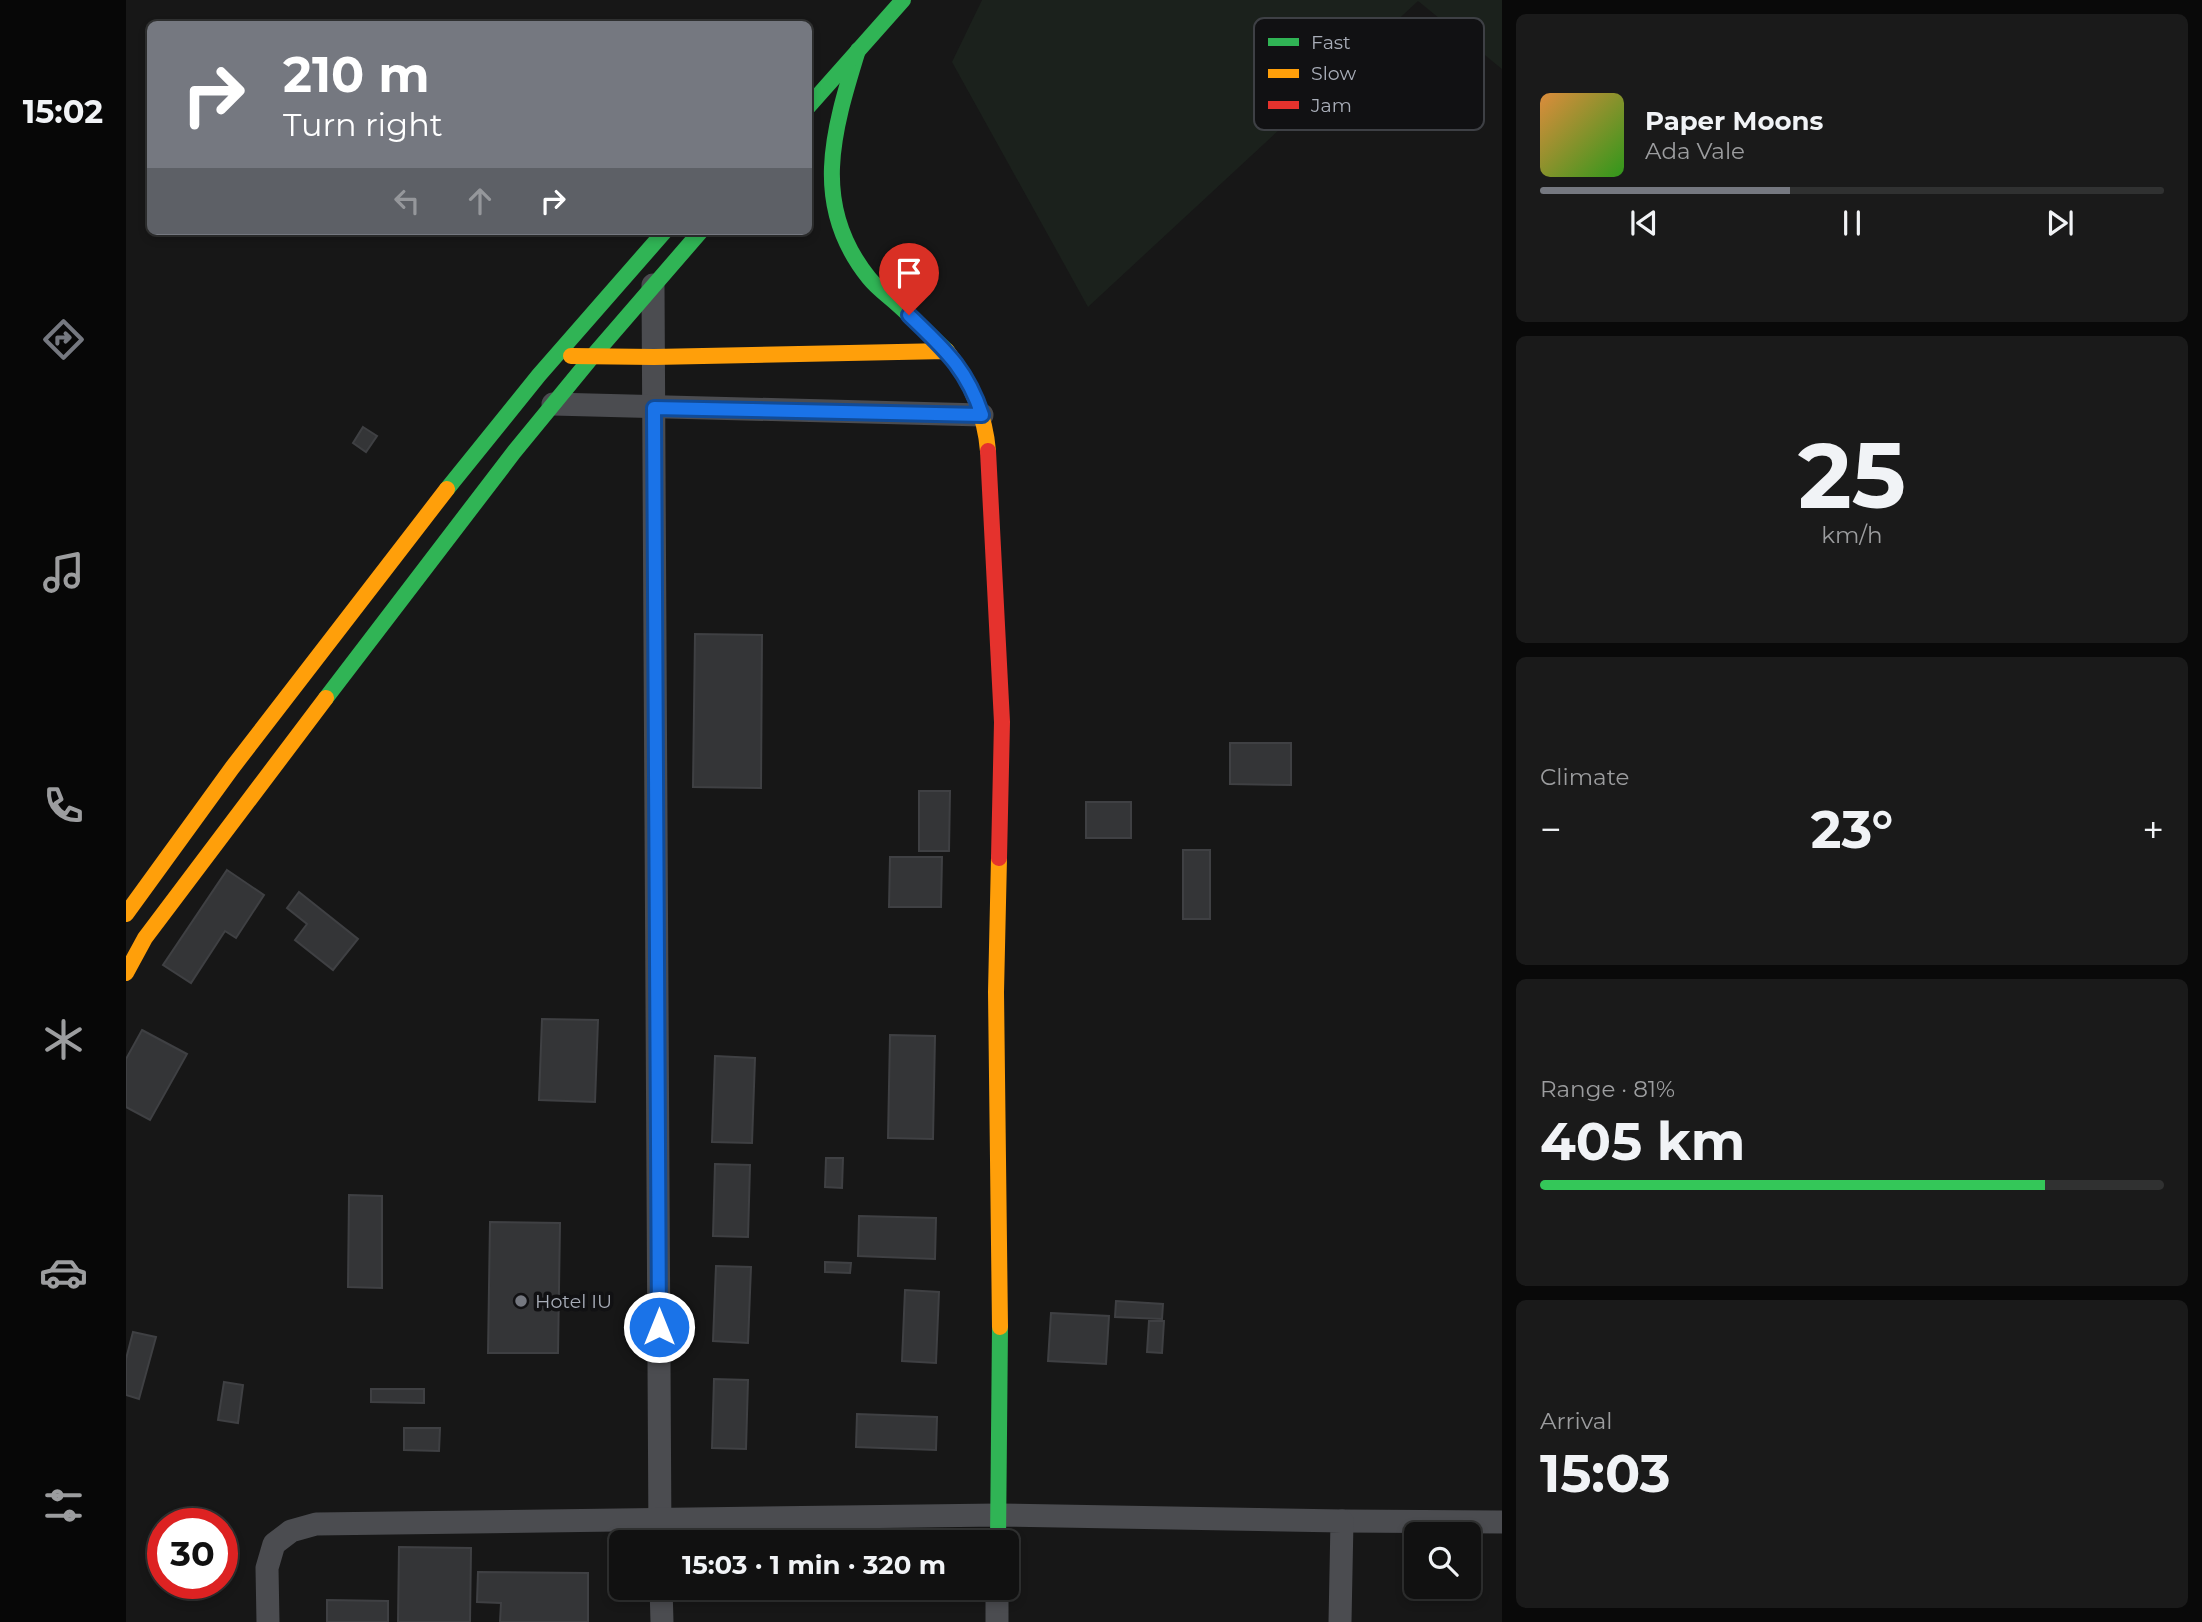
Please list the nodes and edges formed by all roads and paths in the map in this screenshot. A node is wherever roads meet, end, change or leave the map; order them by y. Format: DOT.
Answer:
graph roads {
  1 [pos="903,0"];
  2 [pos="858,50"];
  3 [pos="812,102"];
  4 [pos="698,235"];
  5 [pos="658,239"];
  6 [pos="653,286"];
  7 [pos="947,351"];
  8 [pos="554,356"];
  9 [pos="592,357"];
  10 [pos="654,357"];
  11 [pos="553,404"];
  12 [pos="654,408"];
  13 [pos="982,415"];
  14 [pos="434,503"];
  15 [pos="460,523"];
  16 [pos="284,699"];
  17 [pos="309,719"];
  18 [pos="126,914"];
  19 [pos="126,925"];
  20 [pos="145,938"];
  21 [pos="126,973"];
  22 [pos="998,1515"];
  23 [pos="1342,1521"];
  24 [pos="1502,1522"];
  25 [pos="611,1530"];
  26 [pos="660,1530"];
  27 [pos="681,1530"];
  28 [pos="998,1530"];
  29 [pos="661,1600"];
  30 [pos="997,1600"];
  31 [pos="268,1622"];
  32 [pos="662,1622"];
  33 [pos="997,1622"];
  34 [pos="1340,1622"];
  1 -- 2 [label="main road"];
  2 -- 3 [label="main road"];
  2 -- 7 [label="main road"];
  4 -- 6 [label="main road"];
  5 -- 6 [label="street"];
  5 -- 8 [label="main road"];
  6 -- 9 [label="main road"];
  6 -- 10 [label="street"];
  7 -- 10 [label="main road"];
  7 -- 13 [label="main road"];
  8 -- 9 [label="main road"];
  8 -- 14 [label="main road"];
  9 -- 10 [label="main road"];
  9 -- 11 [label="main road"];
  10 -- 12 [label="street"];
  11 -- 12 [label="street"];
  11 -- 15 [label="main road"];
  12 -- 13 [label="street"];
  12 -- 26 [label="street"];
  13 -- 22 [label="main road"];
  14 -- 15 [label="main road"];
  14 -- 16 [label="main road"];
  15 -- 17 [label="main road"];
  16 -- 17 [label="main road"];
  16 -- 18 [label="main road"];
  17 -- 20 [label="main road"];
  19 -- 20 [label="main road"];
  20 -- 21 [label="main road"];
  22 -- 23 [label="street"];
  22 -- 27 [label="street"];
  22 -- 28 [label="main road"];
  23 -- 24 [label="street"];
  23 -- 34 [label="street"];
  25 -- 31 [label="street"];
  29 -- 32 [label="street"];
  30 -- 33 [label="street"];
}
